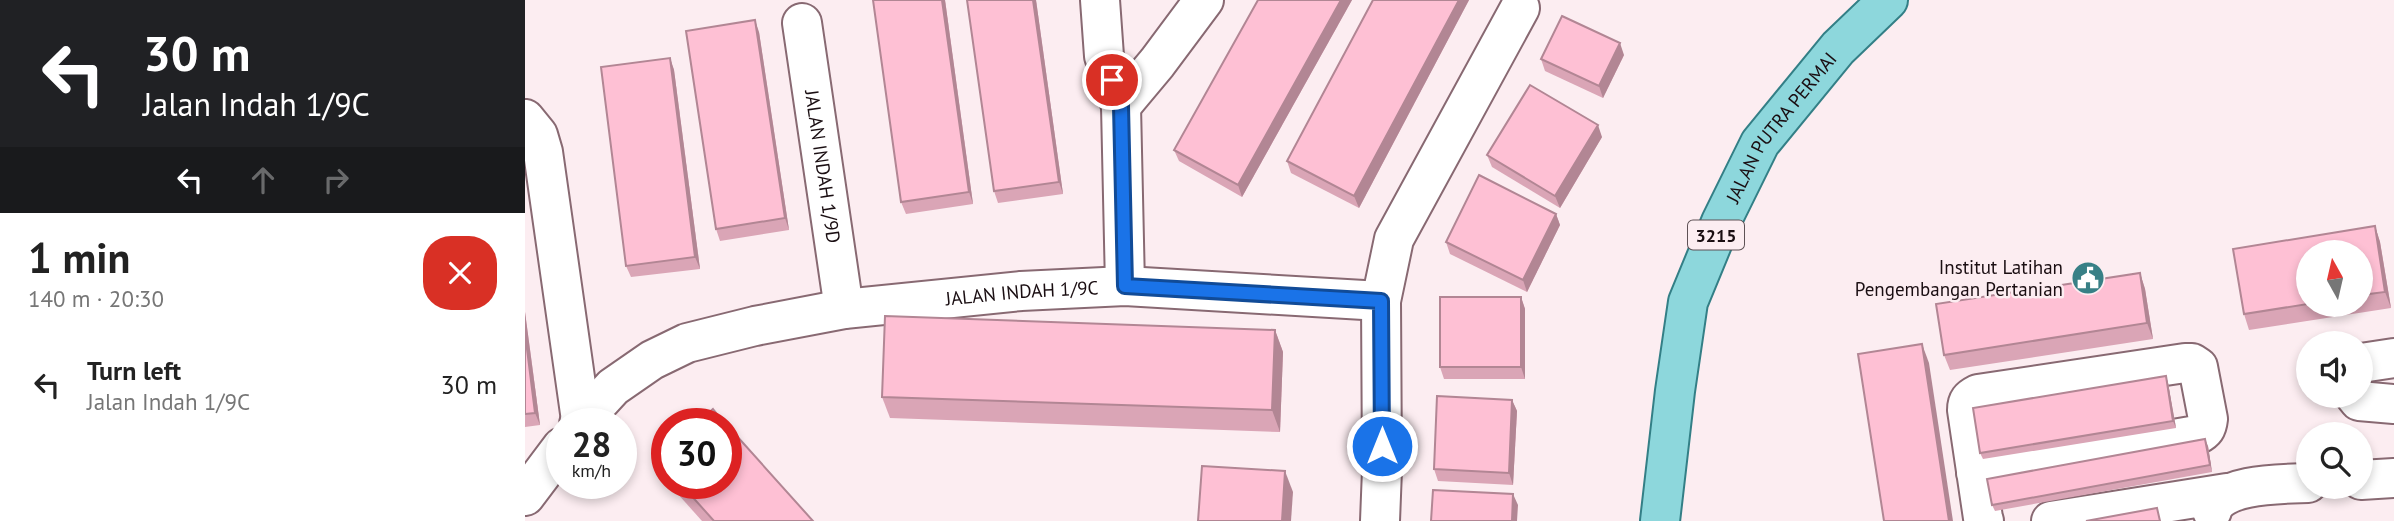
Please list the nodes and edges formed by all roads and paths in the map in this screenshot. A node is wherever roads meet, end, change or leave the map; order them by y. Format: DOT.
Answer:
graph roads {
  1 [pos="1100,0"];
  2 [pos="1204,0"];
  3 [pos="1888,0"];
  4 [pos="1520,8"];
  5 [pos="802,23"];
  6 [pos="1121,106"];
  7 [pos="525,119"];
  8 [pos="1125,286"];
  9 [pos="563,293"];
  10 [pos="1381,301"];
  11 [pos="844,309"];
  12 [pos="2394,358"];
  13 [pos="2373,361"];
  14 [pos="613,387"];
  15 [pos="2373,402"];
  16 [pos="2394,404"];
  17 [pos="572,408"];
  18 [pos="594,408"];
  19 [pos="546,468"];
  20 [pos="1976,473"];
  21 [pos="2394,478"];
  22 [pos="2373,479"];
  23 [pos="2296,484"];
  24 [pos="525,496"];
  25 [pos="2218,507"];
  26 [pos="1380,521"];
  27 [pos="1660,521"];
  28 [pos="1984,521"];
  29 [pos="2050,521"];
  1 -- 6 [label="street"];
  2 -- 6 [label="street"];
  3 -- 27 [label="main road, JALAN PUTRA PERMAI / 3215"];
  4 -- 10 [label="street"];
  5 -- 11 [label="street, JALAN INDAH 1/9D"];
  6 -- 8 [label="street"];
  7 -- 9 [label="street"];
  8 -- 10 [label="street, JALAN INDAH 1/9C"];
  8 -- 11 [label="street, JALAN INDAH 1/9C"];
  9 -- 14 [label="street"];
  9 -- 17 [label="street"];
  10 -- 26 [label="street"];
  11 -- 14 [label="street, JALAN INDAH 1/9C"];
  12 -- 13 [label="street"];
  14 -- 18 [label="street, JALAN INDAH 1/9C"];
  15 -- 16 [label="street"];
  19 -- 24 [label="street, JALAN INDAH 1/9C"];
  20 -- 20 [label="street"];
  20 -- 28 [label="street"];
  21 -- 22 [label="street"];
  23 -- 25 [label="street"];
  25 -- 29 [label="street"];
}
